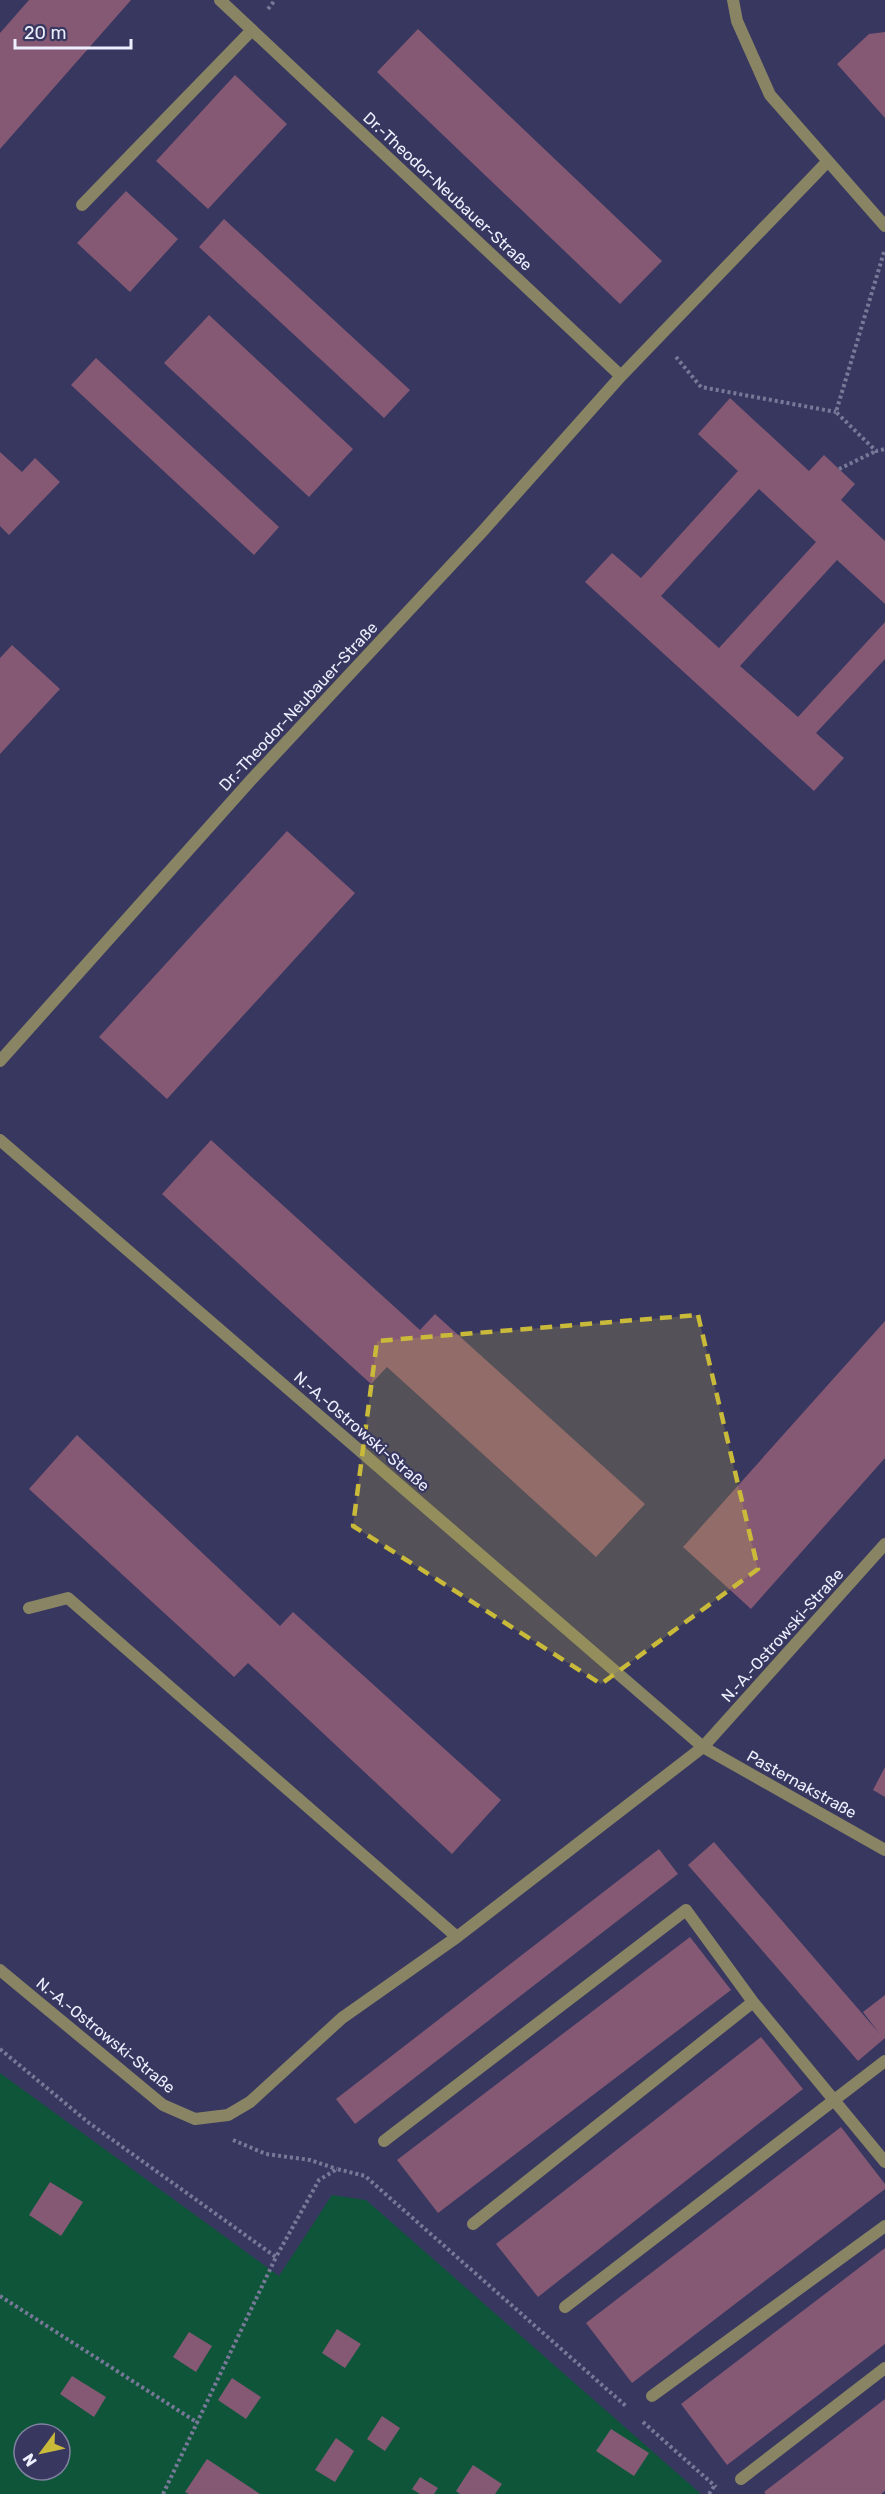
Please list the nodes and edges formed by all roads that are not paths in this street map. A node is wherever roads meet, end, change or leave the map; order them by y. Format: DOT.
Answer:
graph roads {
  1 [pos="220,0"];
  2 [pos="733,0"];
  3 [pos="252,30"];
  4 [pos="828,161"];
  5 [pos="82,205"];
  6 [pos="885,226"];
  7 [pos="621,376"];
  8 [pos="0,1061"];
  9 [pos="0,1140"];
  10 [pos="885,1544"];
  11 [pos="29,1608"];
  12 [pos="703,1748"];
  13 [pos="885,1850"];
  14 [pos="457,1937"];
  15 [pos="0,1971"];
  16 [pos="753,2002"];
  17 [pos="885,2061"];
  18 [pos="834,2099"];
  19 [pos="384,2140"];
  20 [pos="885,2162"];
  21 [pos="473,2224"];
  22 [pos="885,2226"];
  23 [pos="565,2307"];
  24 [pos="885,2368"];
  25 [pos="652,2396"];
  26 [pos="741,2479"];
  1 -- 3 [label="street, Dr.-Theodor-Neubauer-Straße"];
  2 -- 4 [label="street"];
  3 -- 5 [label="street"];
  3 -- 7 [label="street, Dr.-Theodor-Neubauer-Straße"];
  4 -- 6 [label="street"];
  4 -- 7 [label="street, Dr.-Theodor-Neubauer-Straße"];
  7 -- 8 [label="street, Dr.-Theodor-Neubauer-Straße"];
  9 -- 12 [label="street, N.-A.-Ostrowski-Straße"];
  10 -- 12 [label="street, N.-A.-Ostrowski-Straße"];
  11 -- 14 [label="street"];
  12 -- 13 [label="street, Pasternakstraße"];
  12 -- 14 [label="street, N.-A.-Ostrowski-Straße"];
  14 -- 15 [label="street, N.-A.-Ostrowski-Straße"];
  16 -- 18 [label="street"];
  16 -- 19 [label="street"];
  16 -- 21 [label="street"];
  17 -- 18 [label="street"];
  18 -- 20 [label="street"];
  18 -- 23 [label="street"];
  22 -- 25 [label="street"];
  24 -- 26 [label="street"];
}
